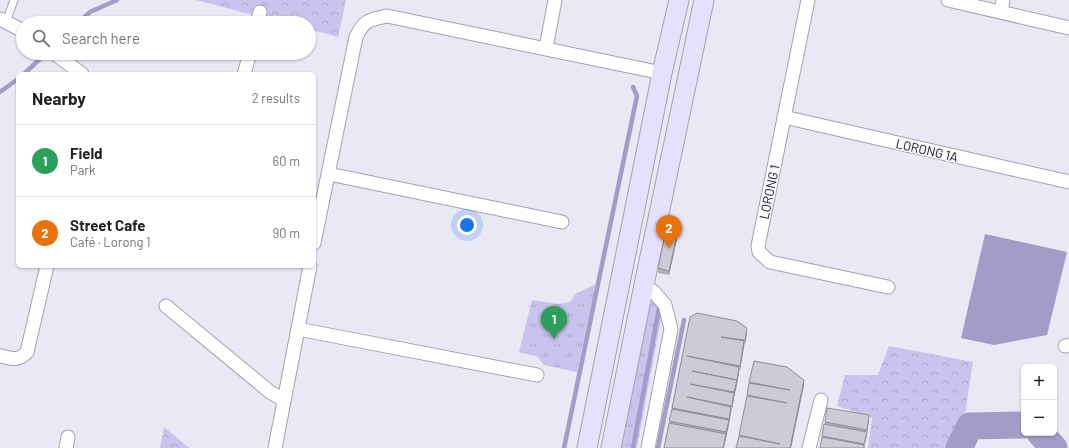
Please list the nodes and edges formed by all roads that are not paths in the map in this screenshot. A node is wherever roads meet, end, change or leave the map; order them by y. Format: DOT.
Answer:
graph roads {
  1 [pos="14,0"];
  2 [pos="556,0"];
  3 [pos="679,0"];
  4 [pos="704,0"];
  5 [pos="808,0"];
  6 [pos="948,0"];
  7 [pos="1002,6"];
  8 [pos="3,21"];
  9 [pos="16,28"];
  10 [pos="1069,28"];
  11 [pos="546,48"];
  12 [pos="63,60"];
  13 [pos="248,60"];
  14 [pos="79,72"];
  15 [pos="245,72"];
  16 [pos="662,73"];
  17 [pos="784,118"];
  18 [pos="329,174"];
  19 [pos="1069,182"];
  20 [pos="562,222"];
  21 [pos="316,225"];
  22 [pos="47,268"];
  23 [pos="310,268"];
  24 [pos="644,285"];
  25 [pos="888,287"];
  26 [pos="166,306"];
  27 [pos="298,329"];
  28 [pos="0,356"];
  29 [pos="537,375"];
  30 [pos="284,400"];
  31 [pos="821,400"];
  32 [pos="275,448"];
  33 [pos="587,448"];
  34 [pos="611,448"];
  35 [pos="648,448"];
  36 [pos="809,448"];
  1 -- 8 [label="lane"];
  2 -- 11 [label="street"];
  3 -- 16 [label="street"];
  4 -- 24 [label="street"];
  5 -- 17 [label="street, LORONG 1"];
  6 -- 7 [label="street"];
  7 -- 10 [label="street"];
  8 -- 9 [label="street"];
  11 -- 16 [label="street"];
  11 -- 18 [label="street"];
  12 -- 14 [label="street"];
  13 -- 15 [label="street"];
  16 -- 33 [label="street"];
  17 -- 19 [label="street, LORONG 1A"];
  17 -- 25 [label="street, LORONG 1"];
  18 -- 20 [label="street"];
  18 -- 21 [label="street"];
  22 -- 28 [label="street"];
  23 -- 27 [label="street"];
  24 -- 34 [label="street"];
  24 -- 35 [label="street"];
  26 -- 30 [label="street"];
  27 -- 29 [label="street"];
  27 -- 30 [label="street"];
  30 -- 32 [label="street"];
  31 -- 36 [label="street"];
}
